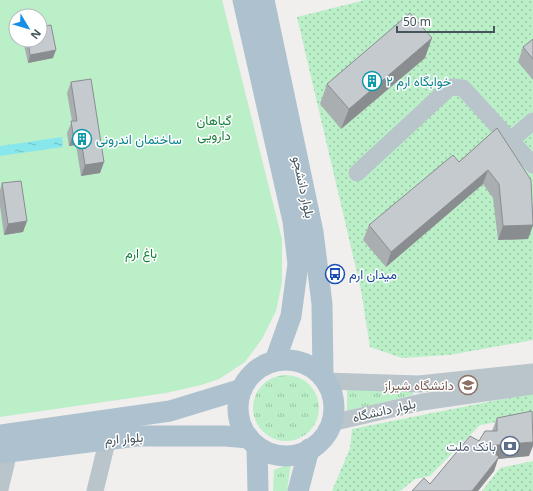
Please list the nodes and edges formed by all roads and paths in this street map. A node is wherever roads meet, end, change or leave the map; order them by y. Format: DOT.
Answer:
graph roads {
  1 [pos="243,0"];
  2 [pos="264,0"];
  3 [pos="533,121"];
  4 [pos="511,140"];
  5 [pos="533,165"];
  6 [pos="357,173"];
  7 [pos="275,361"];
  8 [pos="533,372"];
  9 [pos="325,379"];
  10 [pos="419,384"];
  11 [pos="533,386"];
  12 [pos="242,389"];
  13 [pos="422,402"];
  14 [pos="331,423"];
  15 [pos="108,438"];
  16 [pos="253,442"];
  17 [pos="3,447"];
  18 [pos="309,449"];
  19 [pos="0,489"];
  20 [pos="95,491"];
  21 [pos="258,491"];
  22 [pos="298,491"];
  1 -- 7 [label="main road, بلوار دانشجو"];
  2 -- 9 [label="main road, بلوار دانشجو"];
  3 -- 4 [label="street"];
  4 -- 5 [label="street"];
  4 -- 6 [label="street"];
  7 -- 9 [label="main road"];
  7 -- 12 [label="main road"];
  8 -- 10 [label="street, بلوار دانشگاه"];
  9 -- 10 [label="street, بلوار دانشگاه"];
  9 -- 14 [label="main road"];
  10 -- 13 [label="street"];
  11 -- 13 [label="street, بلوار دانشگاه"];
  12 -- 16 [label="main road"];
  12 -- 17 [label="main road, بلوار ارم"];
  13 -- 14 [label="street, بلوار دانشگاه"];
  14 -- 18 [label="main road"];
  15 -- 16 [label="main road, بلوار ارم"];
  15 -- 17 [label="main road, بلوار ارم"];
  15 -- 20 [label="street"];
  16 -- 18 [label="main road"];
  16 -- 21 [label="main road"];
  17 -- 19 [label="street"];
  18 -- 22 [label="main road"];
}
